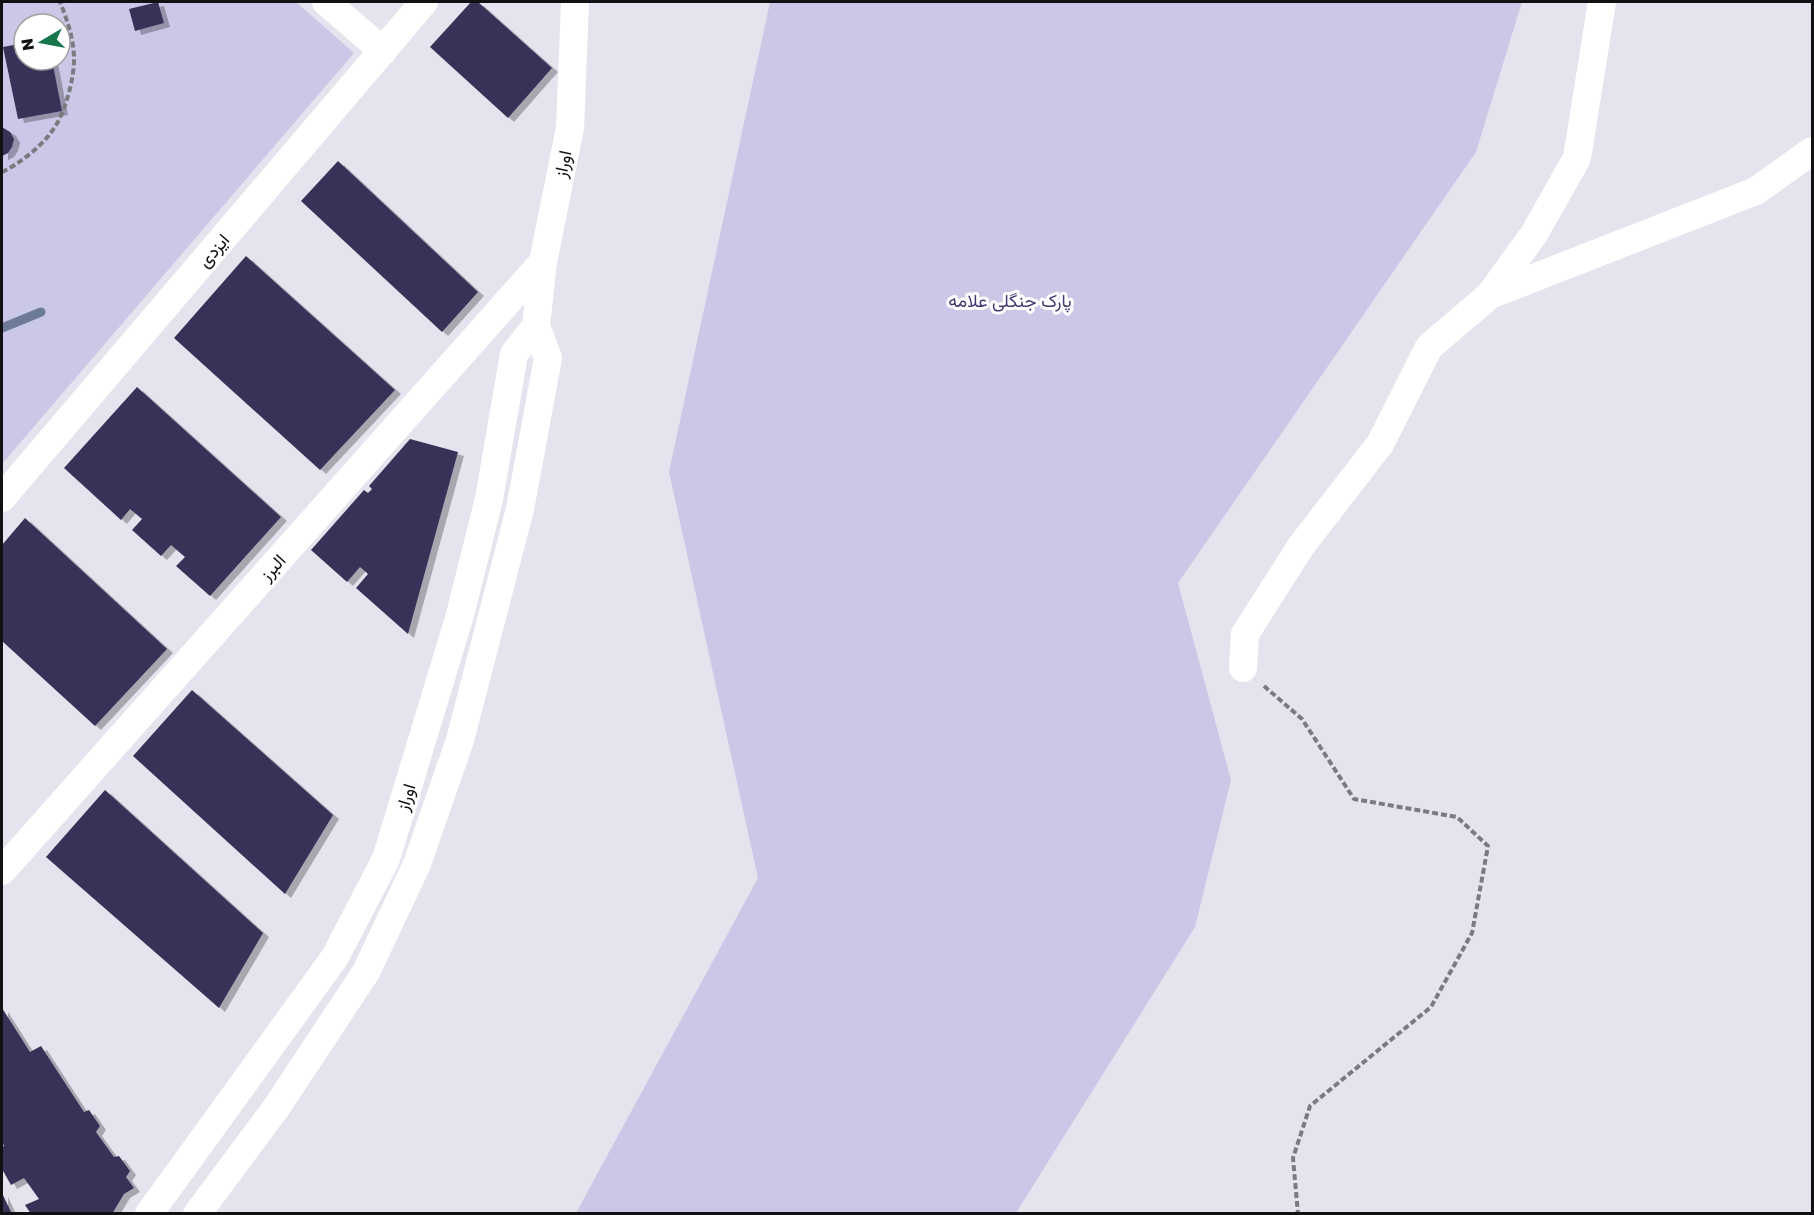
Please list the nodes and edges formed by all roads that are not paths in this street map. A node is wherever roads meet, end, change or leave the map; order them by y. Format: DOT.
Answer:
graph roads {
  1 [pos="326,2"];
  2 [pos="424,2"];
  3 [pos="575,2"];
  4 [pos="1602,2"];
  5 [pos="383,51"];
  6 [pos="1812,151"];
  7 [pos="543,262"];
  8 [pos="1490,295"];
  9 [pos="536,326"];
  10 [pos="2,498"];
  11 [pos="1243,668"];
  12 [pos="2,871"];
  13 [pos="149,1214"];
  14 [pos="197,1214"];
  1 -- 5 [label="street"];
  2 -- 5 [label="street, ایزدی"];
  3 -- 7 [label="street, اوراز"];
  4 -- 8 [label="street"];
  5 -- 10 [label="street, ایزدی"];
  6 -- 8 [label="street"];
  7 -- 9 [label="street, اوراز"];
  7 -- 12 [label="street, البرز"];
  8 -- 11 [label="street"];
  9 -- 13 [label="street, اوراز"];
  9 -- 14 [label="street, اوراز"];
}
